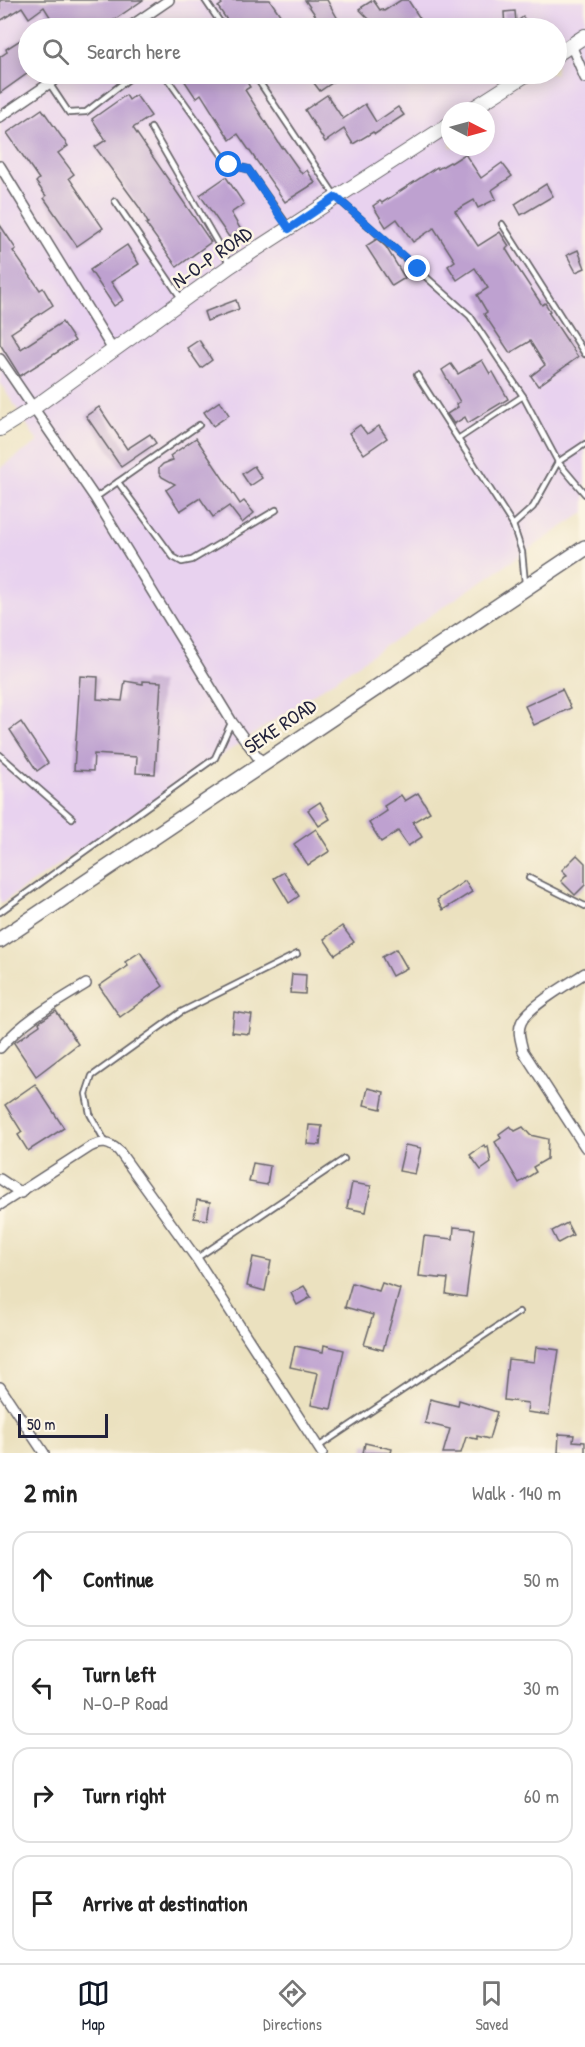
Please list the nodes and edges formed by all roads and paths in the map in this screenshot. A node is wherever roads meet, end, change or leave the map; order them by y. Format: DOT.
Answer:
graph roads {
  1 [pos="169,0"];
  2 [pos="205,0"];
  3 [pos="143,18"];
  4 [pos="217,18"];
  5 [pos="585,36"];
  6 [pos="571,45"];
  7 [pos="567,47"];
  8 [pos="585,78"];
  9 [pos="48,84"];
  10 [pos="50,84"];
  11 [pos="122,84"];
  12 [pos="171,84"];
  13 [pos="261,84"];
  14 [pos="511,84"];
  15 [pos="483,102"];
  16 [pos="0,117"];
  17 [pos="151,128"];
  18 [pos="441,130"];
  19 [pos="0,166"];
  20 [pos="336,197"];
  21 [pos="115,201"];
  22 [pos="502,224"];
  23 [pos="289,229"];
  24 [pos="230,266"];
  25 [pos="183,301"];
  26 [pos="113,350"];
  27 [pos="585,354"];
  28 [pos="0,359"];
  29 [pos="417,375"];
  30 [pos="523,396"];
  31 [pos="32,409"];
  32 [pos="199,425"];
  33 [pos="0,429"];
  34 [pos="458,439"];
  35 [pos="585,444"];
  36 [pos="558,462"];
  37 [pos="118,482"];
  38 [pos="585,494"];
  39 [pos="95,498"];
  40 [pos="276,510"];
  41 [pos="513,525"];
  42 [pos="585,548"];
  43 [pos="525,587"];
  44 [pos="232,722"];
  45 [pos="0,754"];
  46 [pos="262,763"];
  47 [pos="72,818"];
  48 [pos="529,878"];
  49 [pos="585,906"];
  50 [pos="0,912"];
  51 [pos="0,940"];
  52 [pos="297,954"];
  53 [pos="585,973"];
  54 [pos="86,984"];
  55 [pos="0,1048"];
  56 [pos="106,1143"];
  57 [pos="585,1147"];
  58 [pos="344,1159"];
  59 [pos="0,1179"];
  60 [pos="21,1192"];
  61 [pos="0,1204"];
  62 [pos="196,1258"];
  63 [pos="519,1312"];
  64 [pos="0,1387"];
  65 [pos="320,1450"];
  66 [pos="44,1453"];
  1 -- 3 [label="street"];
  2 -- 4 [label="lane"];
  5 -- 6 [label="street"];
  6 -- 7 [label="street"];
  6 -- 8 [label="street"];
  9 -- 16 [label="street"];
  10 -- 11 [label="lane"];
  12 -- 23 [label="lane"];
  13 -- 20 [label="lane"];
  14 -- 15 [label="street"];
  17 -- 24 [label="lane"];
  18 -- 20 [label="street, N-O-P ROAD"];
  19 -- 26 [label="street"];
  20 -- 23 [label="street, N-O-P ROAD"];
  20 -- 30 [label="lane"];
  21 -- 25 [label="lane"];
  22 -- 27 [label="lane"];
  23 -- 24 [label="street, N-O-P ROAD"];
  24 -- 25 [label="street, N-O-P ROAD"];
  25 -- 26 [label="street, N-O-P ROAD"];
  26 -- 31 [label="street, N-O-P ROAD"];
  28 -- 31 [label="street"];
  29 -- 34 [label="lane"];
  30 -- 34 [label="lane"];
  30 -- 36 [label="lane"];
  31 -- 33 [label="street, N-O-P ROAD"];
  31 -- 39 [label="street"];
  32 -- 37 [label="lane"];
  34 -- 41 [label="lane"];
  35 -- 36 [label="lane"];
  36 -- 38 [label="lane"];
  36 -- 41 [label="lane"];
  37 -- 39 [label="lane"];
  37 -- 40 [label="lane"];
  39 -- 44 [label="street"];
  41 -- 43 [label="lane"];
  42 -- 43 [label="main road, SEKE ROAD"];
  43 -- 46 [label="main road, SEKE ROAD"];
  44 -- 46 [label="street"];
  44 -- 50 [label="lane"];
  45 -- 47 [label="lane"];
  46 -- 51 [label="main road, SEKE ROAD"];
  48 -- 49 [label="lane"];
  52 -- 56 [label="lane"];
  53 -- 57 [label="street"];
  54 -- 55 [label="street"];
  56 -- 60 [label="street"];
  56 -- 62 [label="street"];
  58 -- 62 [label="lane"];
  59 -- 60 [label="street"];
  60 -- 61 [label="street"];
  62 -- 65 [label="street"];
  63 -- 65 [label="lane"];
  64 -- 66 [label="street"];
}
